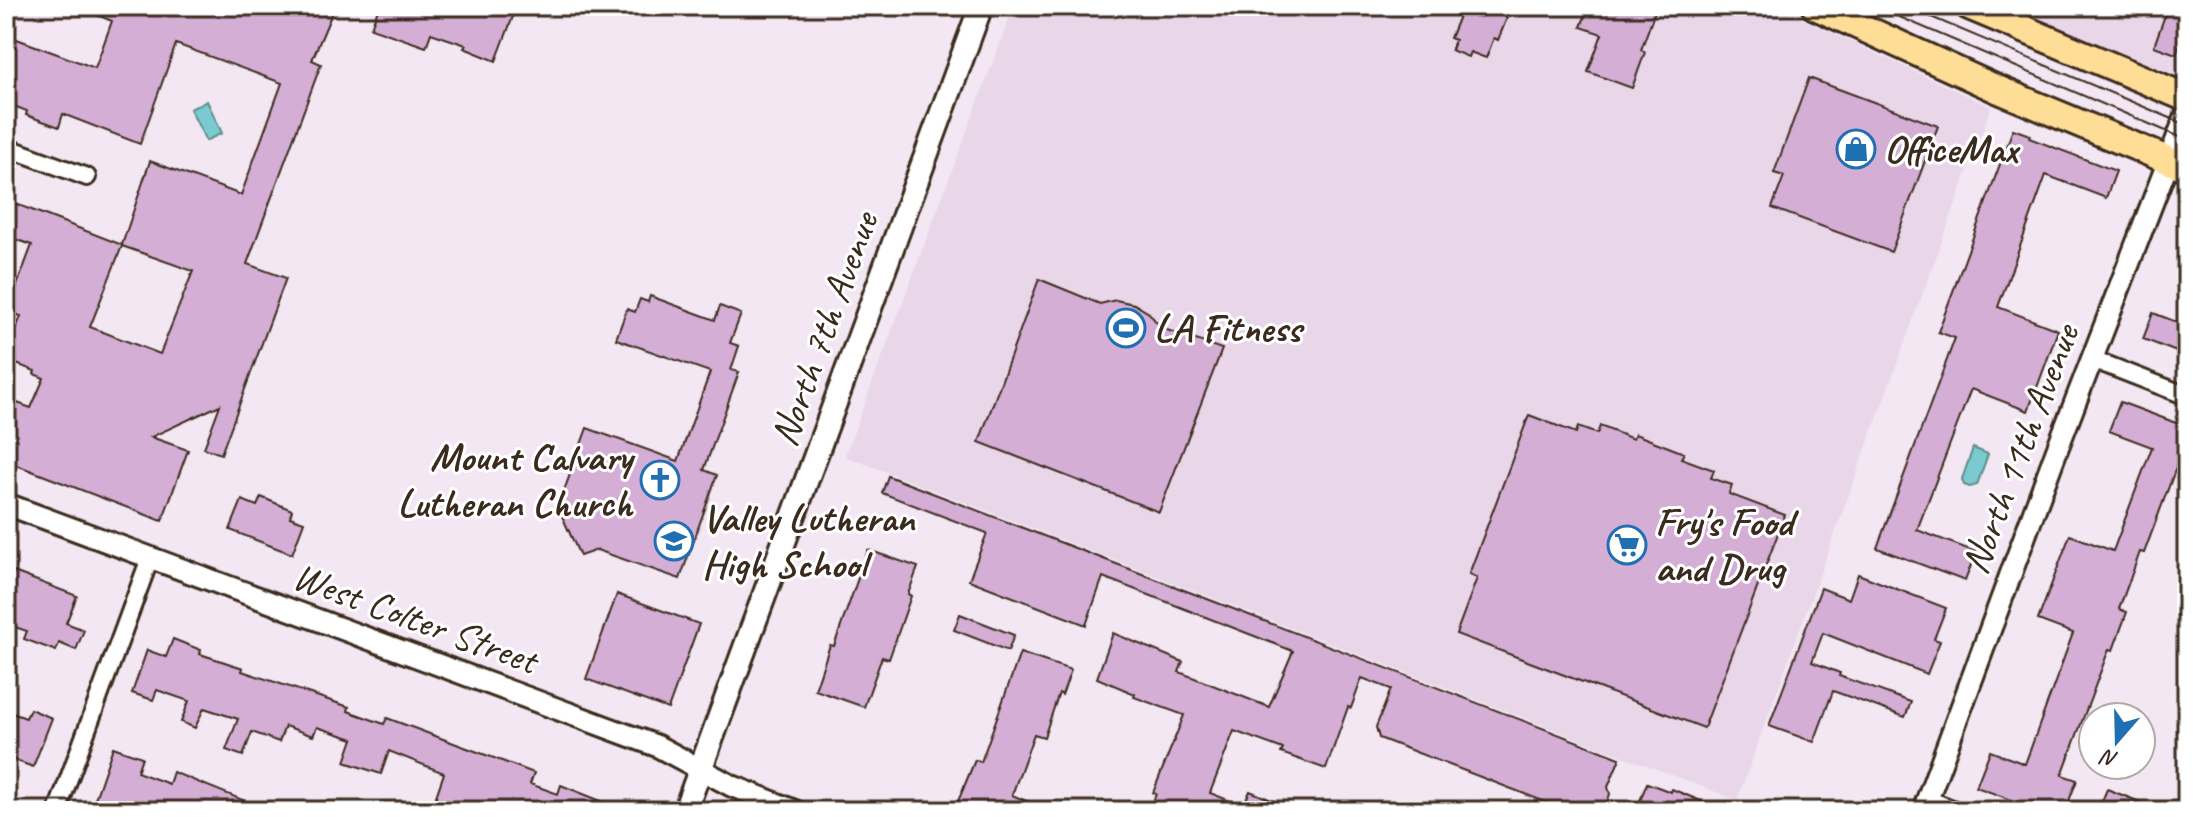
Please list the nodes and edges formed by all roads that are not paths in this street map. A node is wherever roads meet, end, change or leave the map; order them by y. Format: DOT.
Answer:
graph roads {
  1 [pos="981,6"];
  2 [pos="1815,6"];
  3 [pos="1969,6"];
  4 [pos="2187,98"];
  5 [pos="2187,113"];
  6 [pos="6,147"];
  7 [pos="2177,165"];
  8 [pos="87,177"];
  9 [pos="2092,359"];
  10 [pos="2187,396"];
  11 [pos="6,504"];
  12 [pos="150,558"];
  13 [pos="700,769"];
  14 [pos="1925,805"];
  15 [pos="57,811"];
  16 [pos="685,811"];
  17 [pos="795,811"];
  18 [pos="1957,811"];
  1 -- 13 [label="main road, North 7th Avenue"];
  2 -- 7 [label="main road"];
  3 -- 4 [label="main road"];
  5 -- 7 [label="street, North 11th Avenue"];
  6 -- 8 [label="street"];
  7 -- 9 [label="street, North 11th Avenue"];
  9 -- 10 [label="street"];
  9 -- 14 [label="street, North 11th Avenue"];
  11 -- 12 [label="street, West Colter Street"];
  12 -- 13 [label="street, West Colter Street"];
  12 -- 15 [label="street"];
  13 -- 16 [label="main road, North 7th Avenue"];
  13 -- 17 [label="street, West Colter Street"];
  14 -- 18 [label="street"];
}
